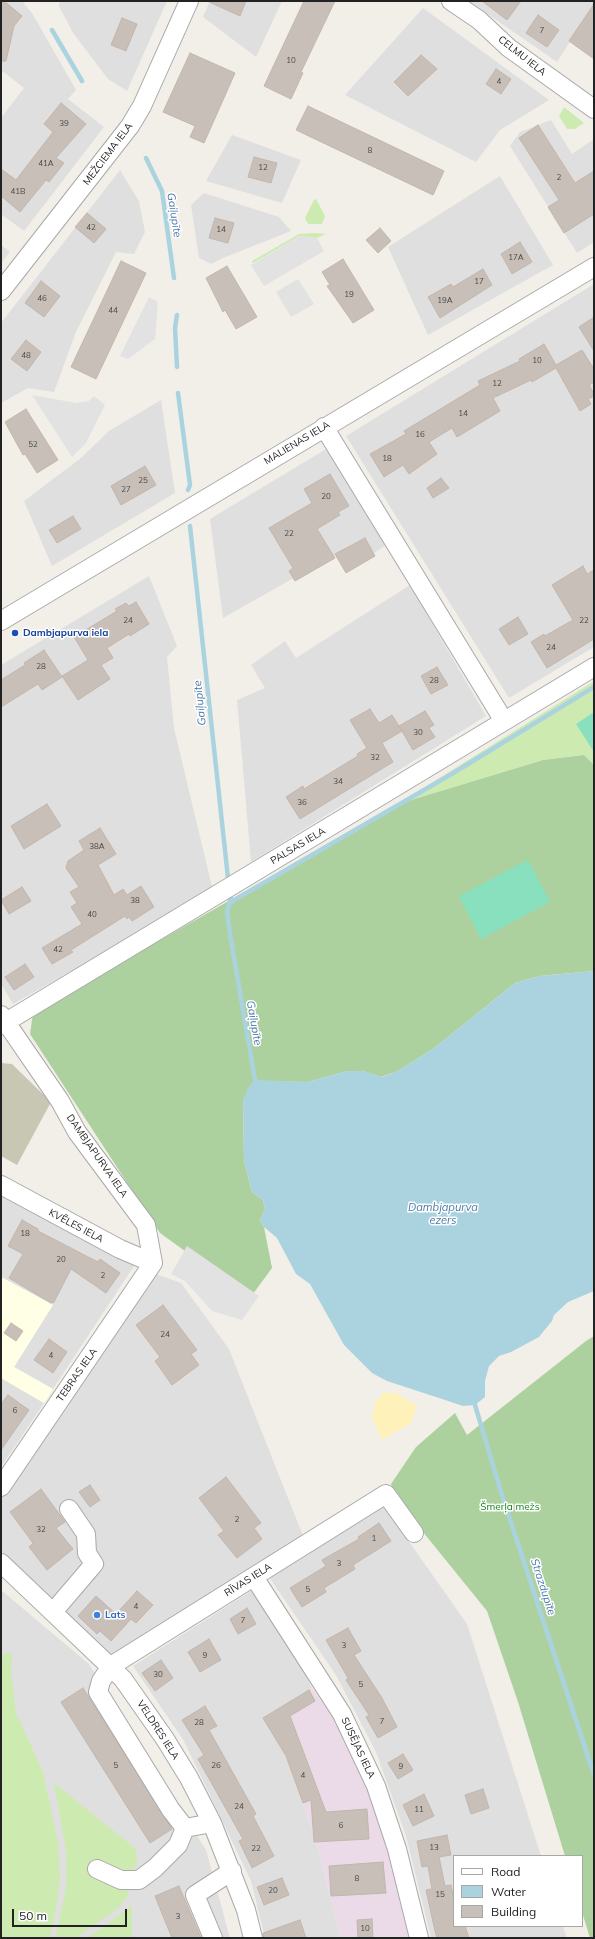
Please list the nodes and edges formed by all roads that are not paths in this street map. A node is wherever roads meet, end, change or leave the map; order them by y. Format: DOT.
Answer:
graph roads {
  1 [pos="190,1"];
  2 [pos="451,1"];
  3 [pos="594,109"];
  4 [pos="594,267"];
  5 [pos="1,291"];
  6 [pos="324,428"];
  7 [pos="1,621"];
  8 [pos="594,666"];
  9 [pos="504,721"];
  10 [pos="2,1021"];
  11 [pos="1,1186"];
  12 [pos="153,1263"];
  13 [pos="1,1488"];
  14 [pos="69,1509"];
  15 [pos="414,1533"];
  16 [pos="1,1563"];
  17 [pos="254,1577"];
  18 [pos="53,1612"];
  19 [pos="110,1666"];
  20 [pos="212,1823"];
  21 [pos="185,1828"];
  22 [pos="96,1868"];
  23 [pos="232,1871"];
  24 [pos="213,1938"];
  25 [pos="253,1938"];
  26 [pos="419,1938"];
  1 -- 5 [label="street, MEŽCIEMA IELA"];
  2 -- 3 [label="street, CELMU IELA"];
  4 -- 6 [label="street, MALIENAS IELA"];
  6 -- 7 [label="street, MALIENAS IELA"];
  6 -- 9 [label="street"];
  8 -- 9 [label="street, PALSAS IELA"];
  9 -- 10 [label="street, PALSAS IELA"];
  10 -- 12 [label="street, DAMBJAPURVA IELA"];
  11 -- 12 [label="street, KVĒLES IELA"];
  12 -- 13 [label="street, TEBRAS IELA"];
  14 -- 18 [label="street"];
  15 -- 17 [label="street, RĪVAS IELA"];
  16 -- 18 [label="street, VELDRES IELA"];
  17 -- 19 [label="street, RĪVAS IELA"];
  17 -- 26 [label="street, SUSĒJAS IELA"];
  18 -- 19 [label="street, VELDRES IELA"];
  19 -- 20 [label="street, VELDRES IELA"];
  19 -- 21 [label="street"];
  20 -- 21 [label="street"];
  20 -- 23 [label="street, VELDRES IELA"];
  21 -- 22 [label="street"];
  23 -- 24 [label="street"];
  23 -- 25 [label="street, VELDRES IELA"];
}
